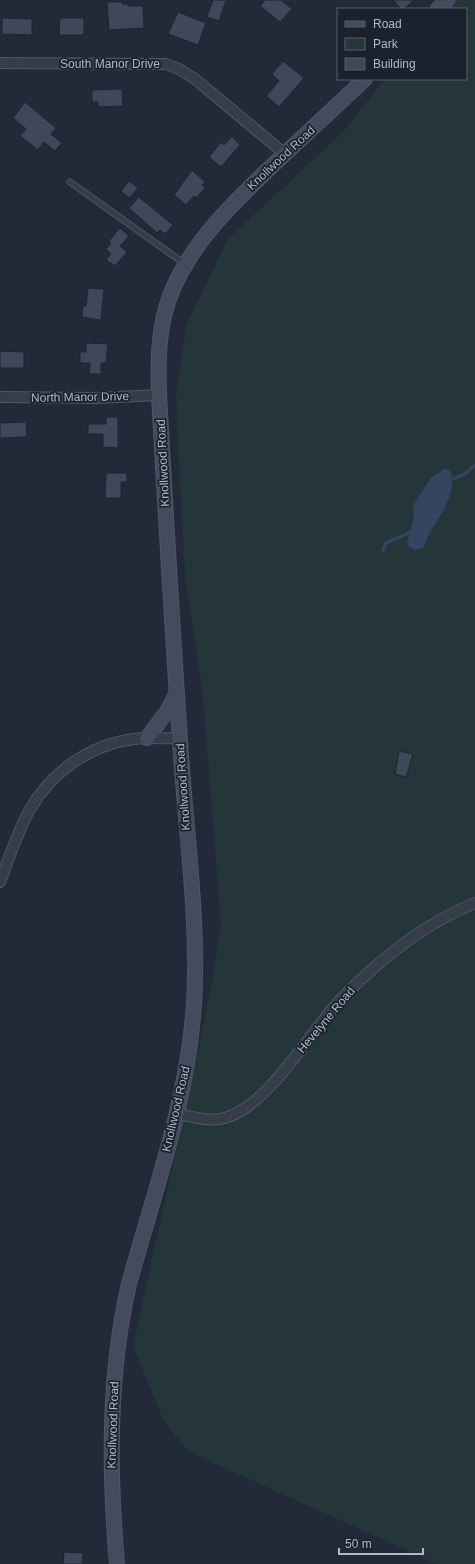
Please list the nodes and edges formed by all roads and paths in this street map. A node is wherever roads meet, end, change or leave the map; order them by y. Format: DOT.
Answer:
graph roads {
  1 [pos="447,0"];
  2 [pos="439,8"];
  3 [pos="0,63"];
  4 [pos="364,80"];
  5 [pos="285,154"];
  6 [pos="70,182"];
  7 [pos="185,264"];
  8 [pos="159,395"];
  9 [pos="0,398"];
  10 [pos="177,691"];
  11 [pos="147,738"];
  12 [pos="180,738"];
  13 [pos="0,882"];
  14 [pos="475,902"];
  15 [pos="176,1113"];
  16 [pos="116,1564"];
  1 -- 2 [label="main road"];
  3 -- 5 [label="street, South Manor Drive"];
  4 -- 5 [label="main road, Knollwood Road"];
  5 -- 7 [label="main road, Knollwood Road"];
  6 -- 7 [label="lane"];
  7 -- 8 [label="main road, Knollwood Road"];
  8 -- 9 [label="street, North Manor Drive"];
  8 -- 10 [label="main road, Knollwood Road"];
  10 -- 11 [label="main road"];
  10 -- 12 [label="main road, Knollwood Road"];
  11 -- 12 [label="street"];
  11 -- 13 [label="street"];
  12 -- 15 [label="main road, Knollwood Road"];
  14 -- 15 [label="street, Hevelyne Road"];
  15 -- 16 [label="main road, Knollwood Road"];
}
